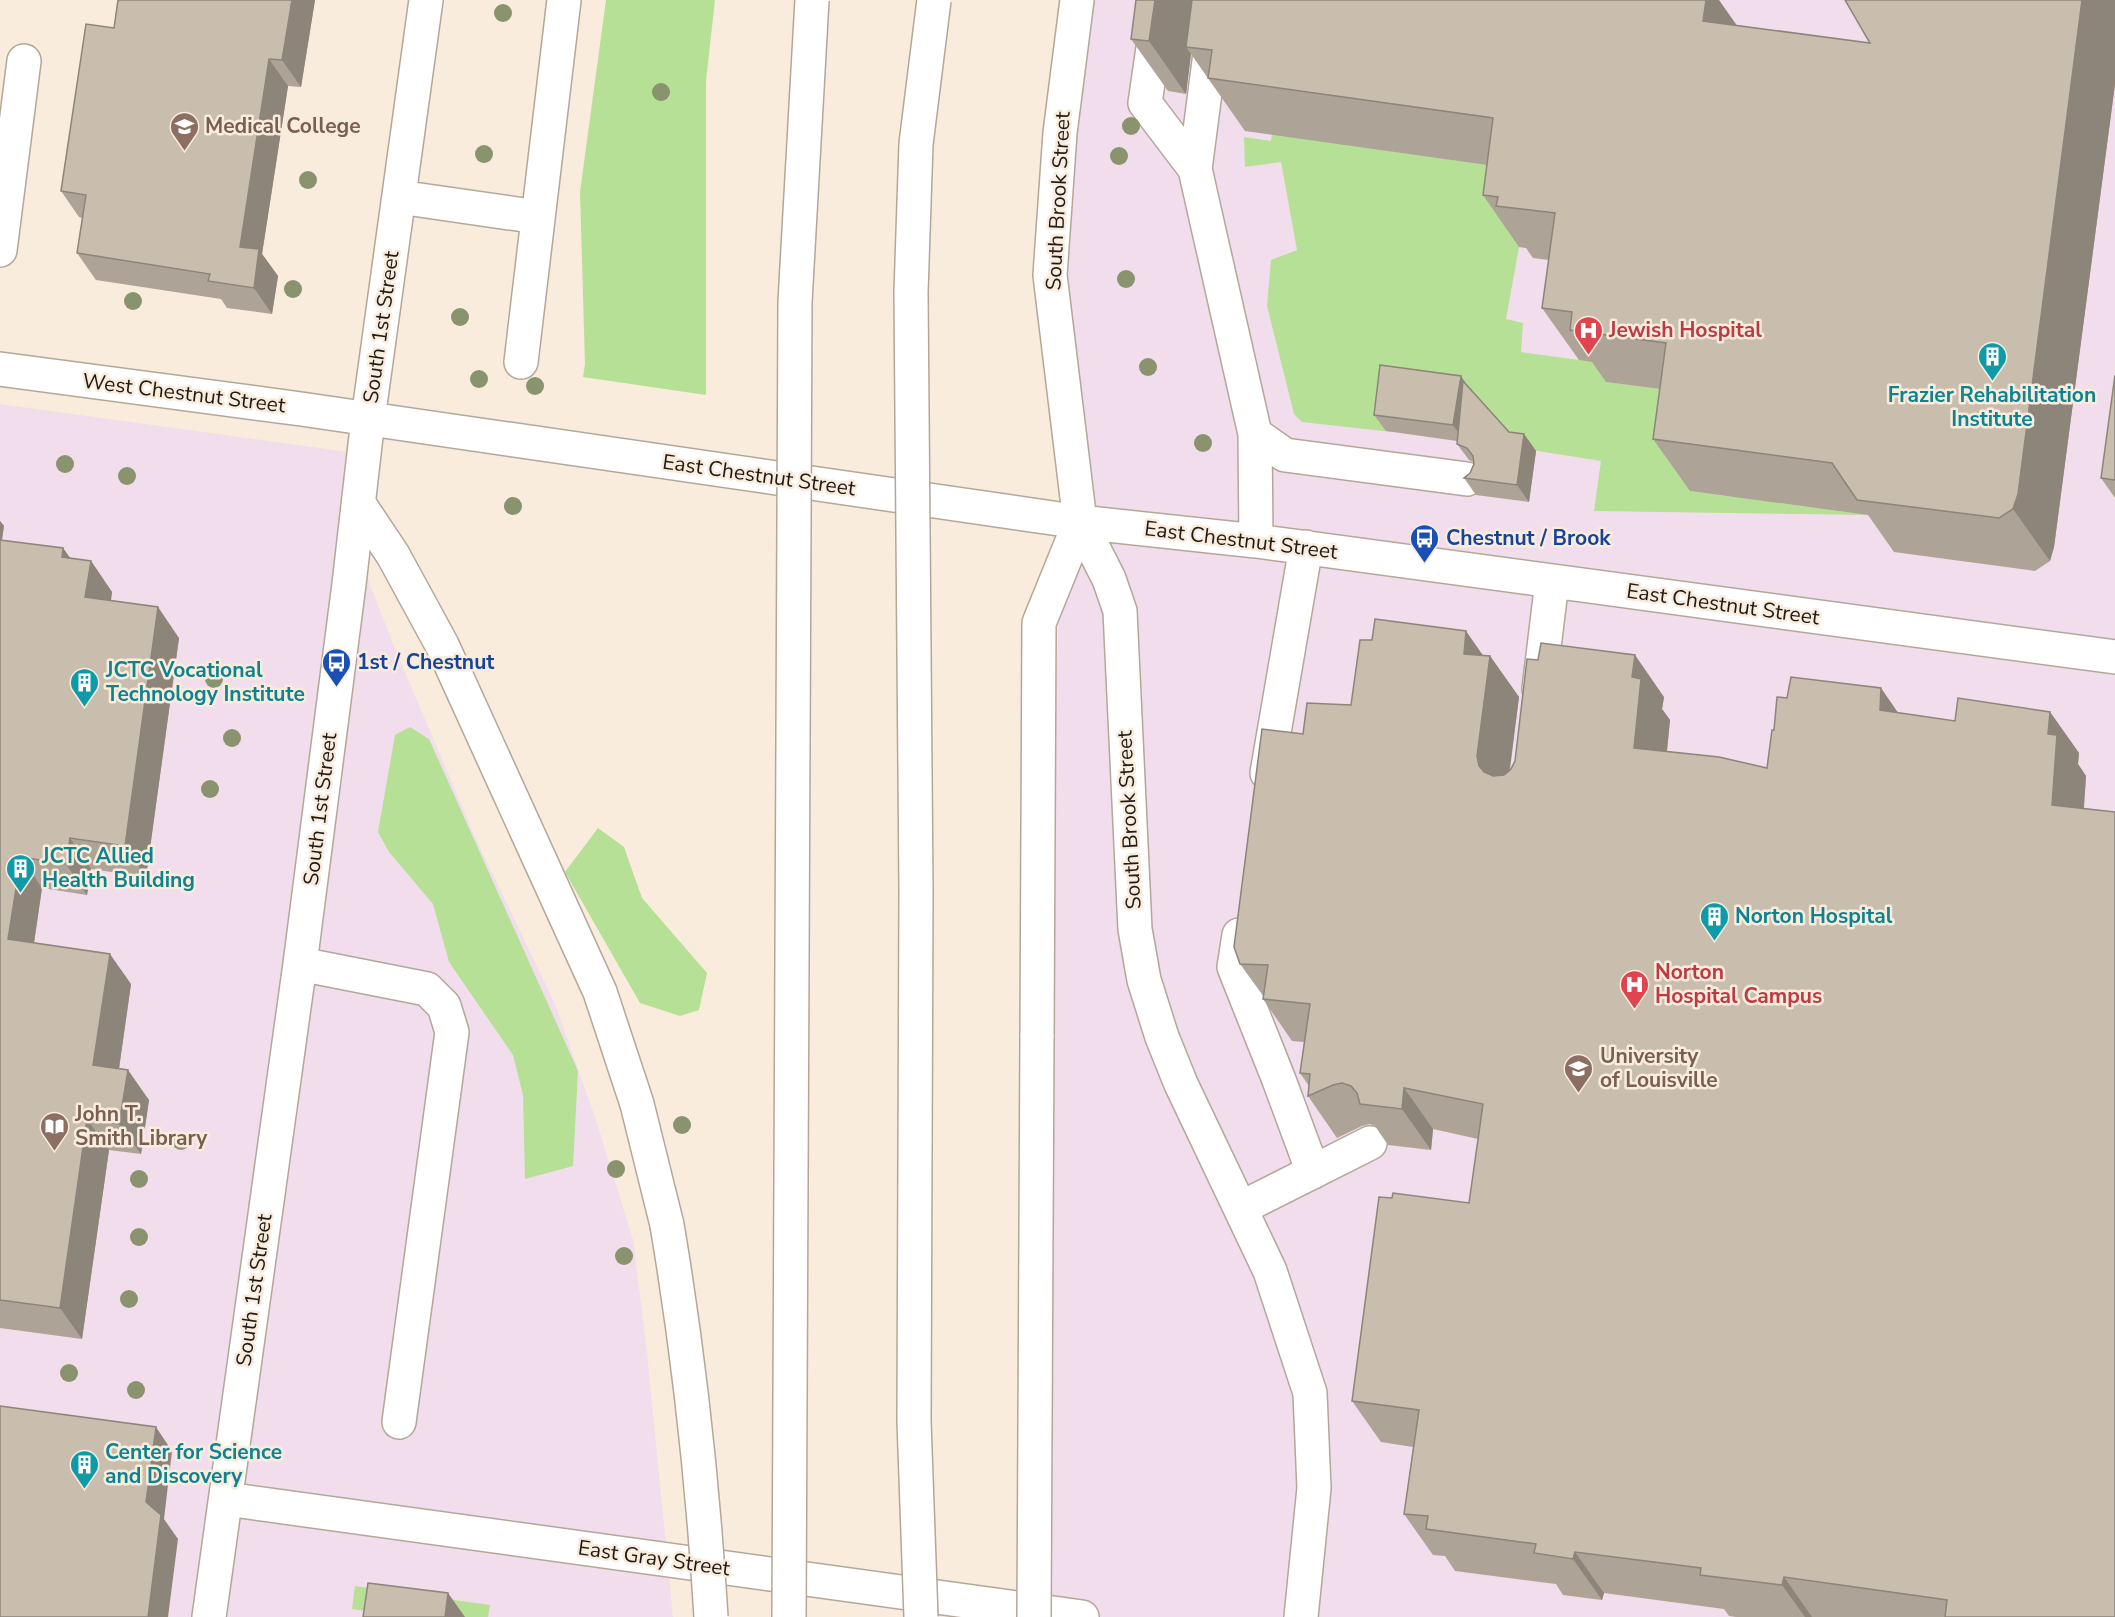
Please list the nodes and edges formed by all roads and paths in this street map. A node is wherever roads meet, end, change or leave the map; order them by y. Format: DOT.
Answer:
graph roads {
  1 [pos="426,0"];
  2 [pos="564,0"];
  3 [pos="812,0"];
  4 [pos="934,0"];
  5 [pos="1077,0"];
  6 [pos="1160,0"];
  7 [pos="1217,0"];
  8 [pos="24,62"];
  9 [pos="1195,169"];
  10 [pos="399,197"];
  11 [pos="538,217"];
  12 [pos="0,250"];
  13 [pos="521,362"];
  14 [pos="6,378"];
  15 [pos="368,419"];
  16 [pos="1254,434"];
  17 [pos="1467,479"];
  18 [pos="359,504"];
  19 [pos="1080,522"];
  20 [pos="1256,541"];
  21 [pos="1305,547"];
  22 [pos="1552,580"];
  23 [pos="2115,657"];
  24 [pos="1535,717"];
  25 [pos="1262,800"];
  26 [pos="1239,935"];
  27 [pos="300,964"];
  28 [pos="1370,1143"];
  29 [pos="1313,1172"];
  30 [pos="1241,1208"];
  31 [pos="399,1422"];
  32 [pos="226,1499"];
  33 [pos="209,1617"];
  34 [pos="711,1617"];
  35 [pos="789,1617"];
  36 [pos="921,1617"];
  37 [pos="1034,1617"];
  38 [pos="1082,1617"];
  39 [pos="1301,1617"];
  1 -- 10 [label="main road, South 1st Street"];
  2 -- 11 [label="main road"];
  3 -- 35 [label="main road, bridge"];
  4 -- 36 [label="main road, bridge"];
  5 -- 19 [label="main road, South Brook Street"];
  6 -- 9 [label="main road"];
  7 -- 9 [label="main road"];
  8 -- 12 [label="main road"];
  9 -- 16 [label="main road"];
  10 -- 11 [label="main road"];
  10 -- 15 [label="main road, South 1st Street"];
  11 -- 13 [label="main road"];
  14 -- 15 [label="main road, West Chestnut Street"];
  15 -- 18 [label="main road, South 1st Street"];
  15 -- 19 [label="main road, East Chestnut Street"];
  16 -- 17 [label="main road"];
  16 -- 20 [label="main road"];
  18 -- 27 [label="main road, South 1st Street"];
  18 -- 34 [label="main road, bridge"];
  19 -- 20 [label="main road, East Chestnut Street"];
  19 -- 30 [label="main road, South Brook Street"];
  19 -- 37 [label="main road, bridge"];
  20 -- 21 [label="main road, East Chestnut Street"];
  21 -- 22 [label="main road, East Chestnut Street"];
  21 -- 25 [label="main road"];
  22 -- 23 [label="main road, East Chestnut Street"];
  22 -- 24 [label="main road"];
  26 -- 29 [label="main road"];
  27 -- 31 [label="main road"];
  27 -- 32 [label="main road, South 1st Street"];
  28 -- 29 [label="main road"];
  29 -- 30 [label="main road"];
  30 -- 39 [label="main road, South Brook Street"];
  32 -- 33 [label="main road, South 1st Street"];
  32 -- 38 [label="main road, East Gray Street"];
}
